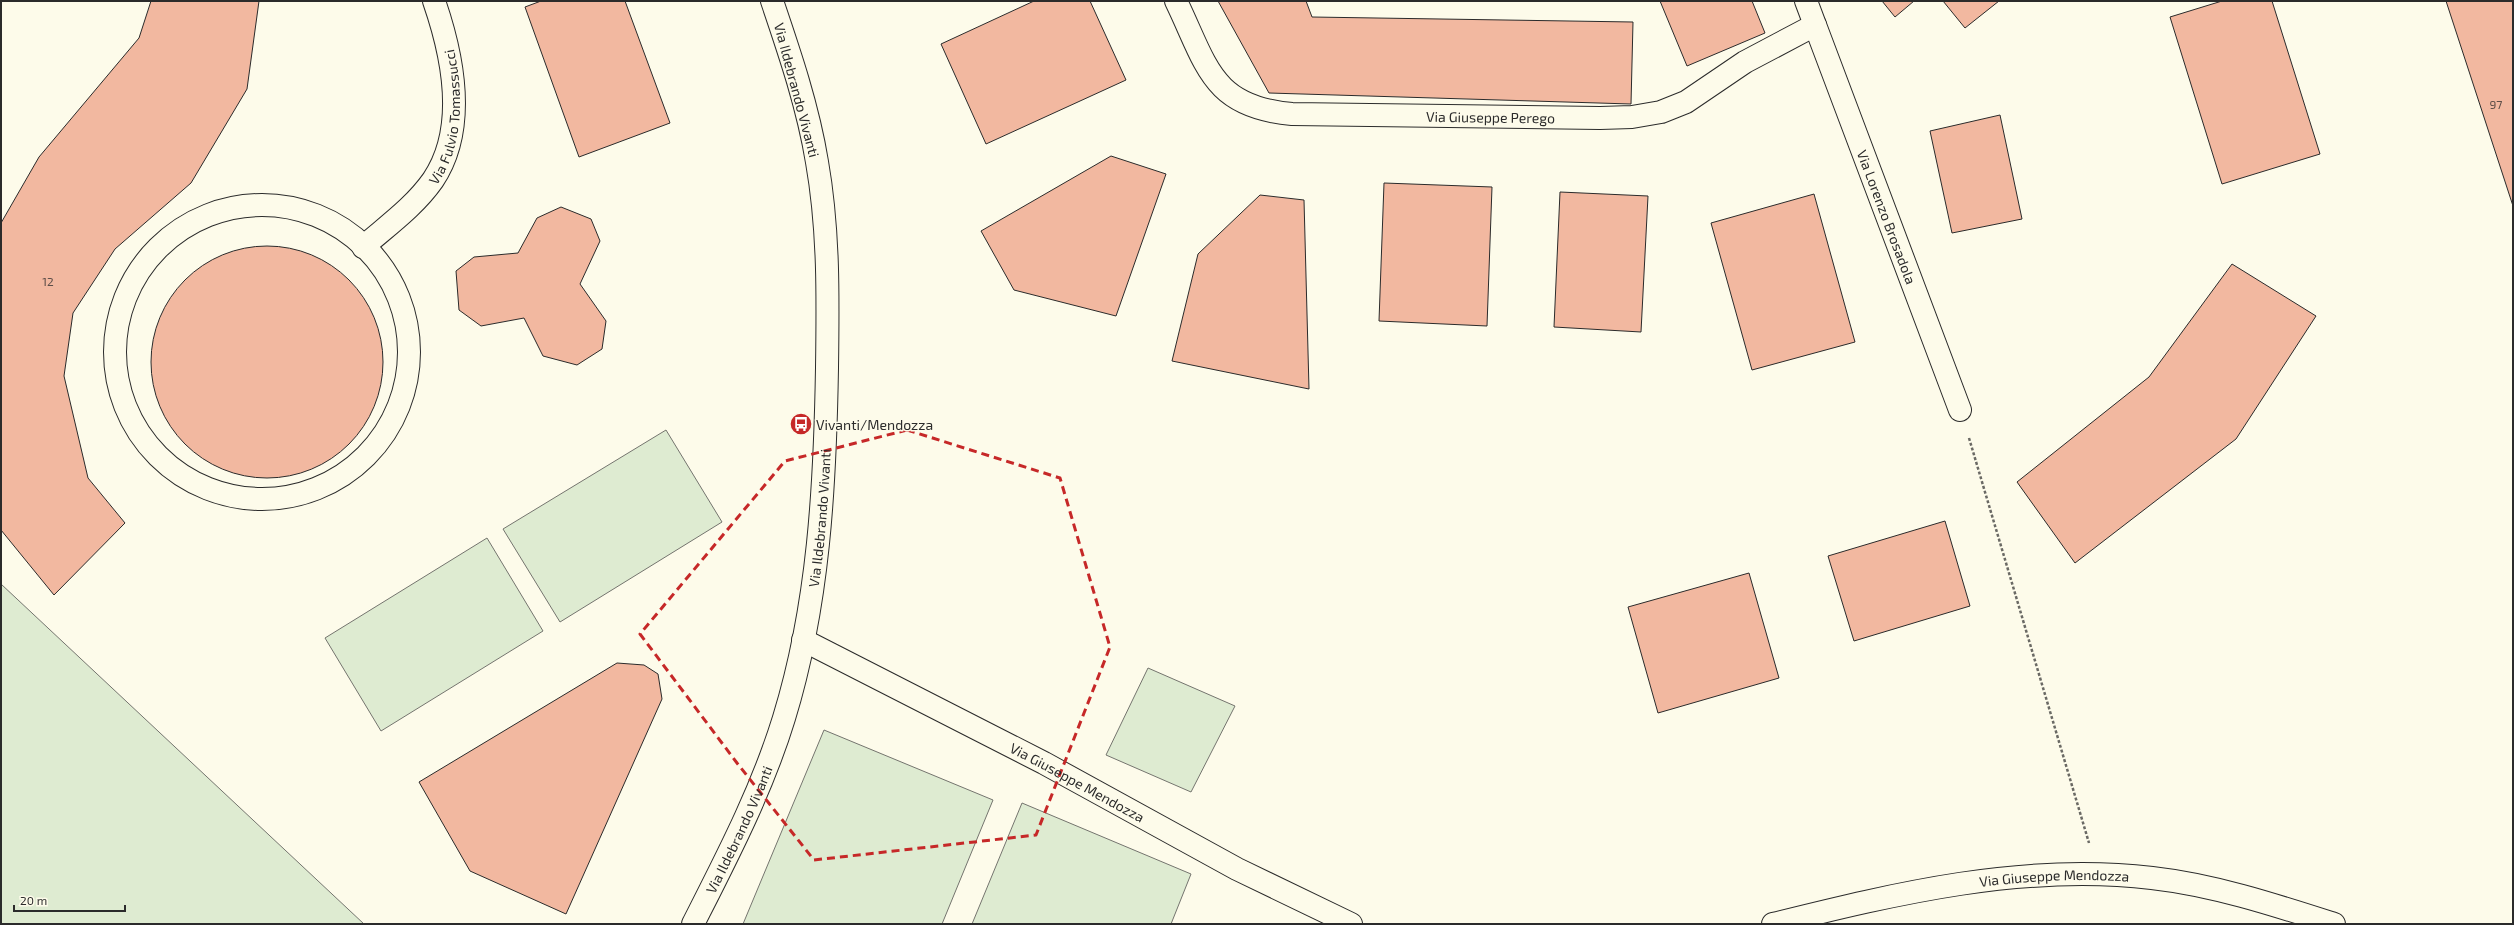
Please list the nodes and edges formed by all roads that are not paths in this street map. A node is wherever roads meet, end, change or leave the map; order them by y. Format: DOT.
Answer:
graph roads {
  1 [pos="434,1"];
  2 [pos="772,1"];
  3 [pos="1176,1"];
  4 [pos="1806,1"];
  5 [pos="1815,25"];
  6 [pos="363,247"];
  7 [pos="1960,410"];
  8 [pos="803,640"];
  9 [pos="694,924"];
  10 [pos="1351,924"];
  11 [pos="1773,924"];
  12 [pos="2334,924"];
  1 -- 6 [label="street, Via Fulvio Tomassucci"];
  2 -- 8 [label="street, Via Ildebrando Vivanti"];
  3 -- 5 [label="street, Via Giuseppe Perego"];
  4 -- 5 [label="street"];
  5 -- 7 [label="street, Via Lorenzo Brosadola"];
  6 -- 6 [label="street"];
  8 -- 9 [label="street, Via Ildebrando Vivanti"];
  8 -- 10 [label="street, Via Giuseppe Mendozza"];
  11 -- 12 [label="street, Via Giuseppe Mendozza"];
}
